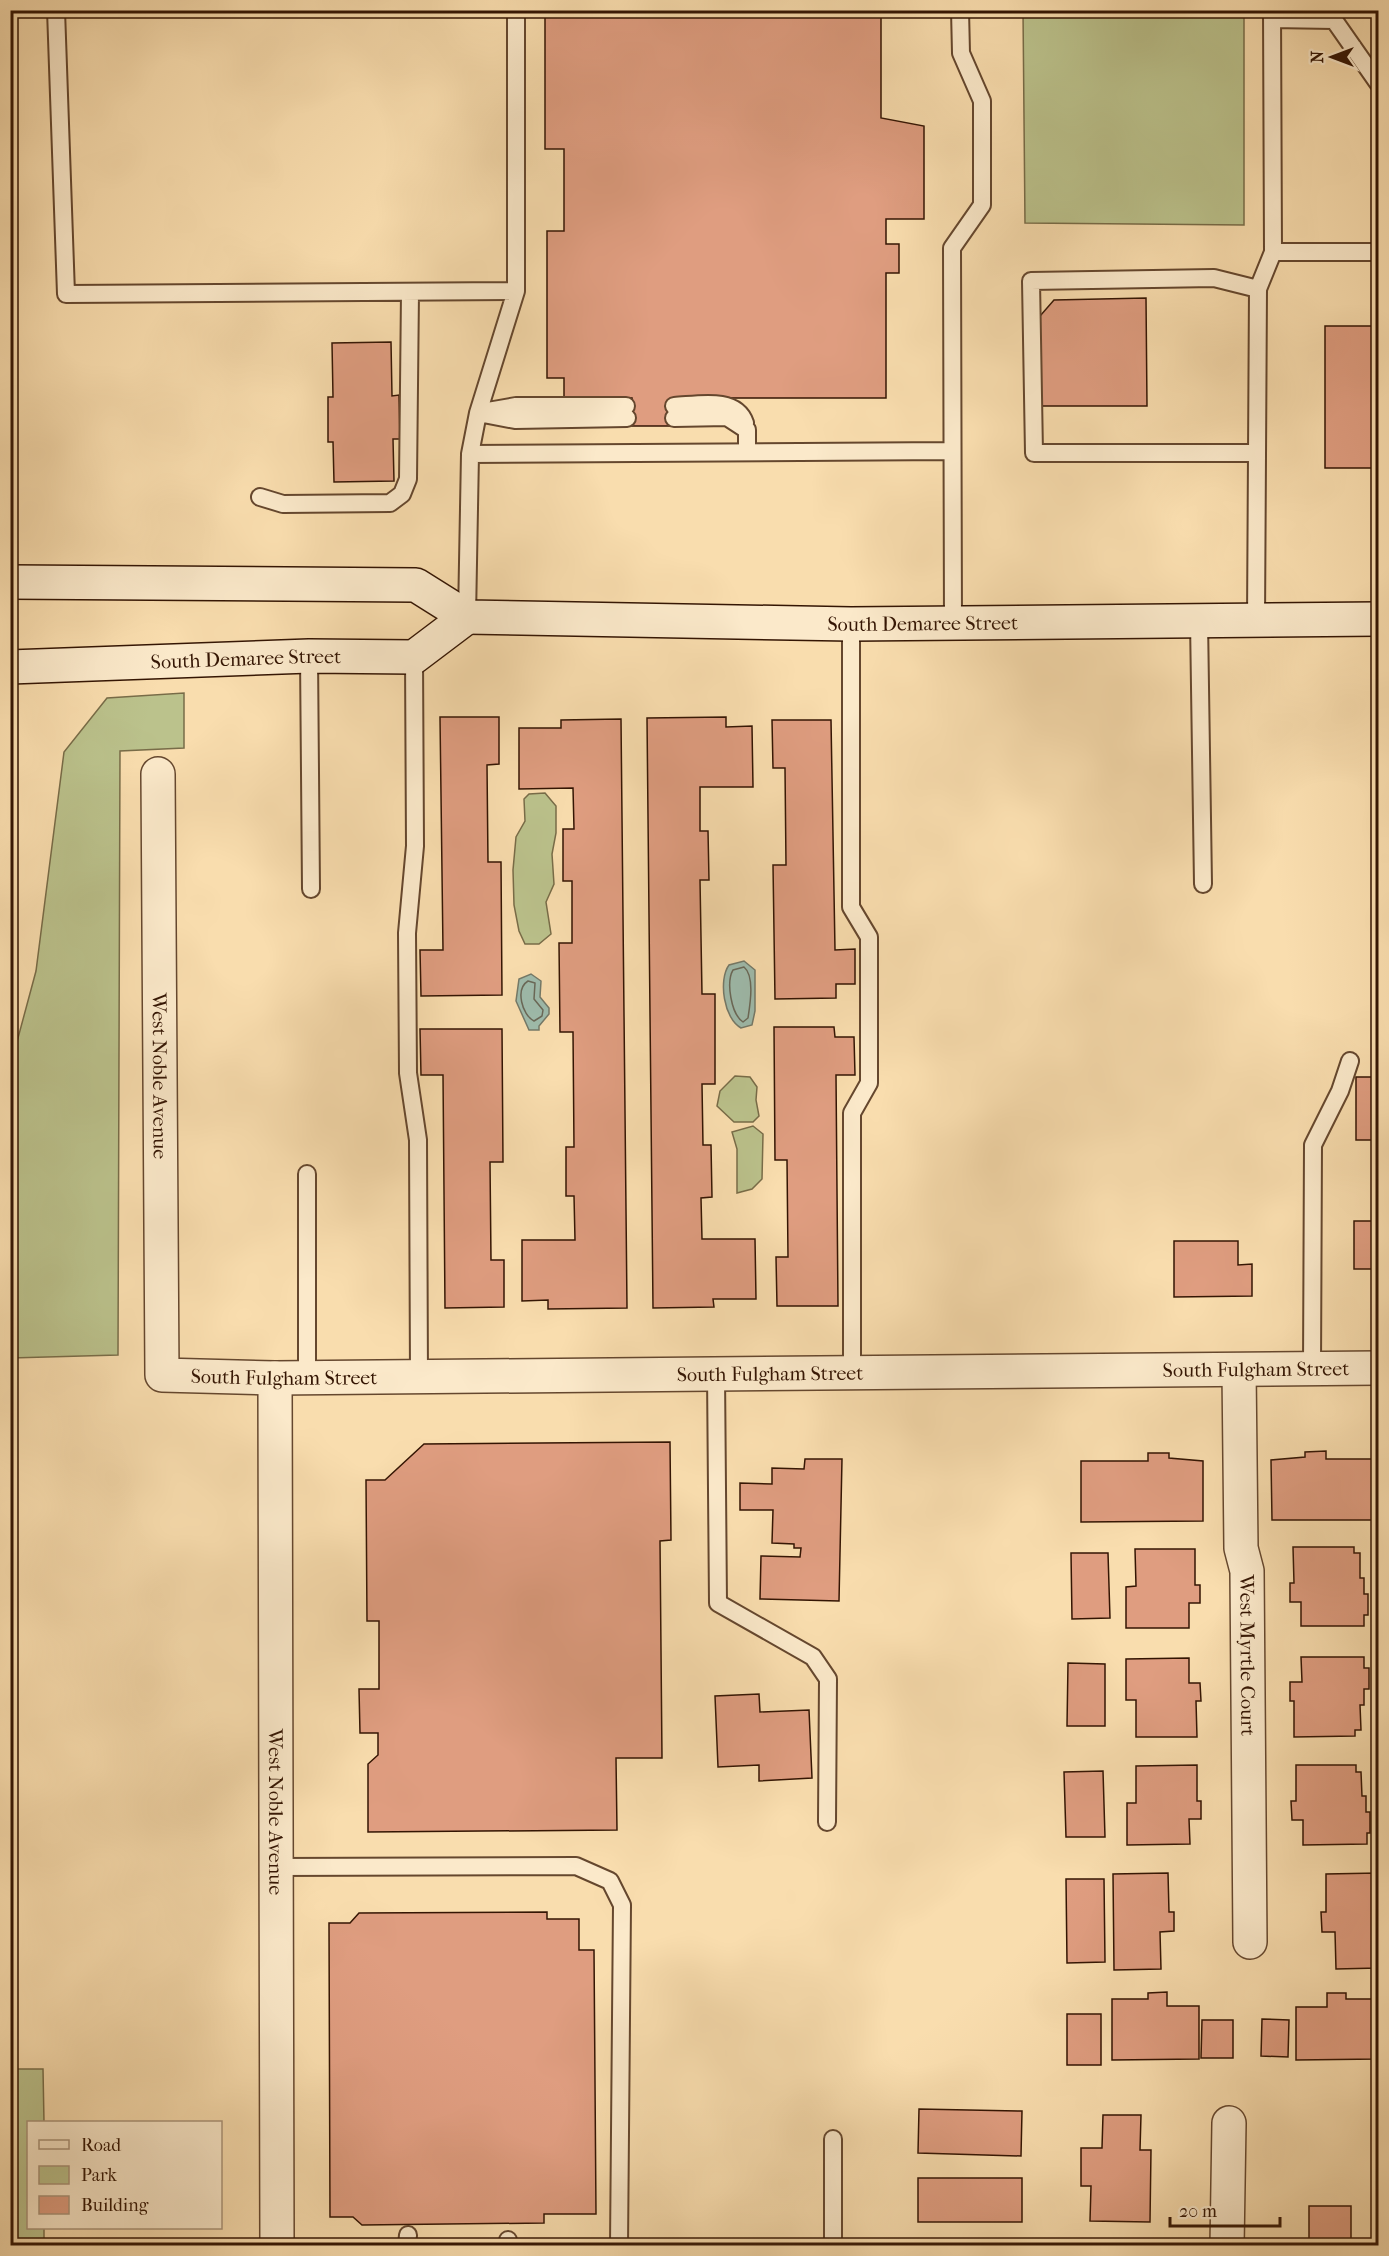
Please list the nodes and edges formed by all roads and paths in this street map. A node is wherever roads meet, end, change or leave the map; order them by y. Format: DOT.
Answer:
graph roads {
  1 [pos="56,10"];
  2 [pos="516,10"];
  3 [pos="960,10"];
  4 [pos="1272,15"];
  5 [pos="1378,83"];
  6 [pos="1273,252"];
  7 [pos="1378,252"];
  8 [pos="1258,289"];
  9 [pos="516,291"];
  10 [pos="410,292"];
  11 [pos="626,412"];
  12 [pos="674,412"];
  13 [pos="478,413"];
  14 [pos="747,452"];
  15 [pos="951,452"];
  16 [pos="1256,453"];
  17 [pos="470,454"];
  18 [pos="260,497"];
  19 [pos="10,582"];
  20 [pos="467,617"];
  21 [pos="1378,619"];
  22 [pos="1199,621"];
  23 [pos="1256,621"];
  24 [pos="953,623"];
  25 [pos="851,624"];
  26 [pos="309,656"];
  27 [pos="414,657"];
  28 [pos="10,667"];
  29 [pos="158,774"];
  30 [pos="1203,884"];
  31 [pos="311,889"];
  32 [pos="1350,1061"];
  33 [pos="307,1174"];
  34 [pos="1378,1368"];
  35 [pos="1239,1370"];
  36 [pos="1312,1370"];
  37 [pos="852,1373"];
  38 [pos="716,1374"];
  39 [pos="162,1375"];
  40 [pos="307,1377"];
  41 [pos="419,1377"];
  42 [pos="275,1378"];
  43 [pos="826,1822"];
  44 [pos="276,1867"];
  45 [pos="1250,1942"];
  46 [pos="1229,2123"];
  47 [pos="832,2139"];
  48 [pos="276,2246"];
  49 [pos="619,2246"];
  50 [pos="833,2246"];
  51 [pos="1227,2246"];
  1 -- 10 [label="lane"];
  2 -- 9 [label="lane"];
  3 -- 15 [label="lane"];
  4 -- 5 [label="lane"];
  4 -- 6 [label="lane"];
  6 -- 7 [label="lane"];
  6 -- 8 [label="lane"];
  8 -- 16 [label="lane"];
  8 -- 16 [label="lane"];
  9 -- 10 [label="lane"];
  9 -- 13 [label="lane"];
  10 -- 18 [label="lane"];
  11 -- 13 [label="lane"];
  12 -- 14 [label="lane"];
  13 -- 17 [label="lane"];
  14 -- 15 [label="lane"];
  14 -- 17 [label="lane"];
  15 -- 24 [label="lane"];
  16 -- 23 [label="lane"];
  17 -- 20 [label="lane"];
  19 -- 20 [label="street"];
  20 -- 25 [label="street, South Demaree Street"];
  20 -- 27 [label="street"];
  21 -- 23 [label="street, South Demaree Street"];
  22 -- 23 [label="street, South Demaree Street"];
  22 -- 24 [label="street, South Demaree Street"];
  22 -- 30 [label="lane"];
  24 -- 25 [label="street, South Demaree Street"];
  25 -- 37 [label="lane"];
  26 -- 27 [label="street, South Demaree Street"];
  26 -- 28 [label="street, South Demaree Street"];
  26 -- 31 [label="lane"];
  27 -- 41 [label="lane"];
  29 -- 39 [label="street, West Noble Avenue"];
  32 -- 36 [label="lane"];
  33 -- 40 [label="lane"];
  34 -- 36 [label="street, South Fulgham Street"];
  35 -- 36 [label="street, South Fulgham Street"];
  35 -- 37 [label="street, South Fulgham Street"];
  35 -- 45 [label="street, West Myrtle Court"];
  37 -- 38 [label="street, South Fulgham Street"];
  38 -- 41 [label="street, South Fulgham Street"];
  38 -- 43 [label="lane"];
  39 -- 42 [label="street, South Fulgham Street"];
  40 -- 41 [label="street, South Fulgham Street"];
  40 -- 42 [label="street, South Fulgham Street"];
  42 -- 44 [label="street, West Noble Avenue"];
  44 -- 48 [label="street, West Noble Avenue"];
  44 -- 49 [label="lane"];
  46 -- 51 [label="street"];
  47 -- 50 [label="lane"];
}
